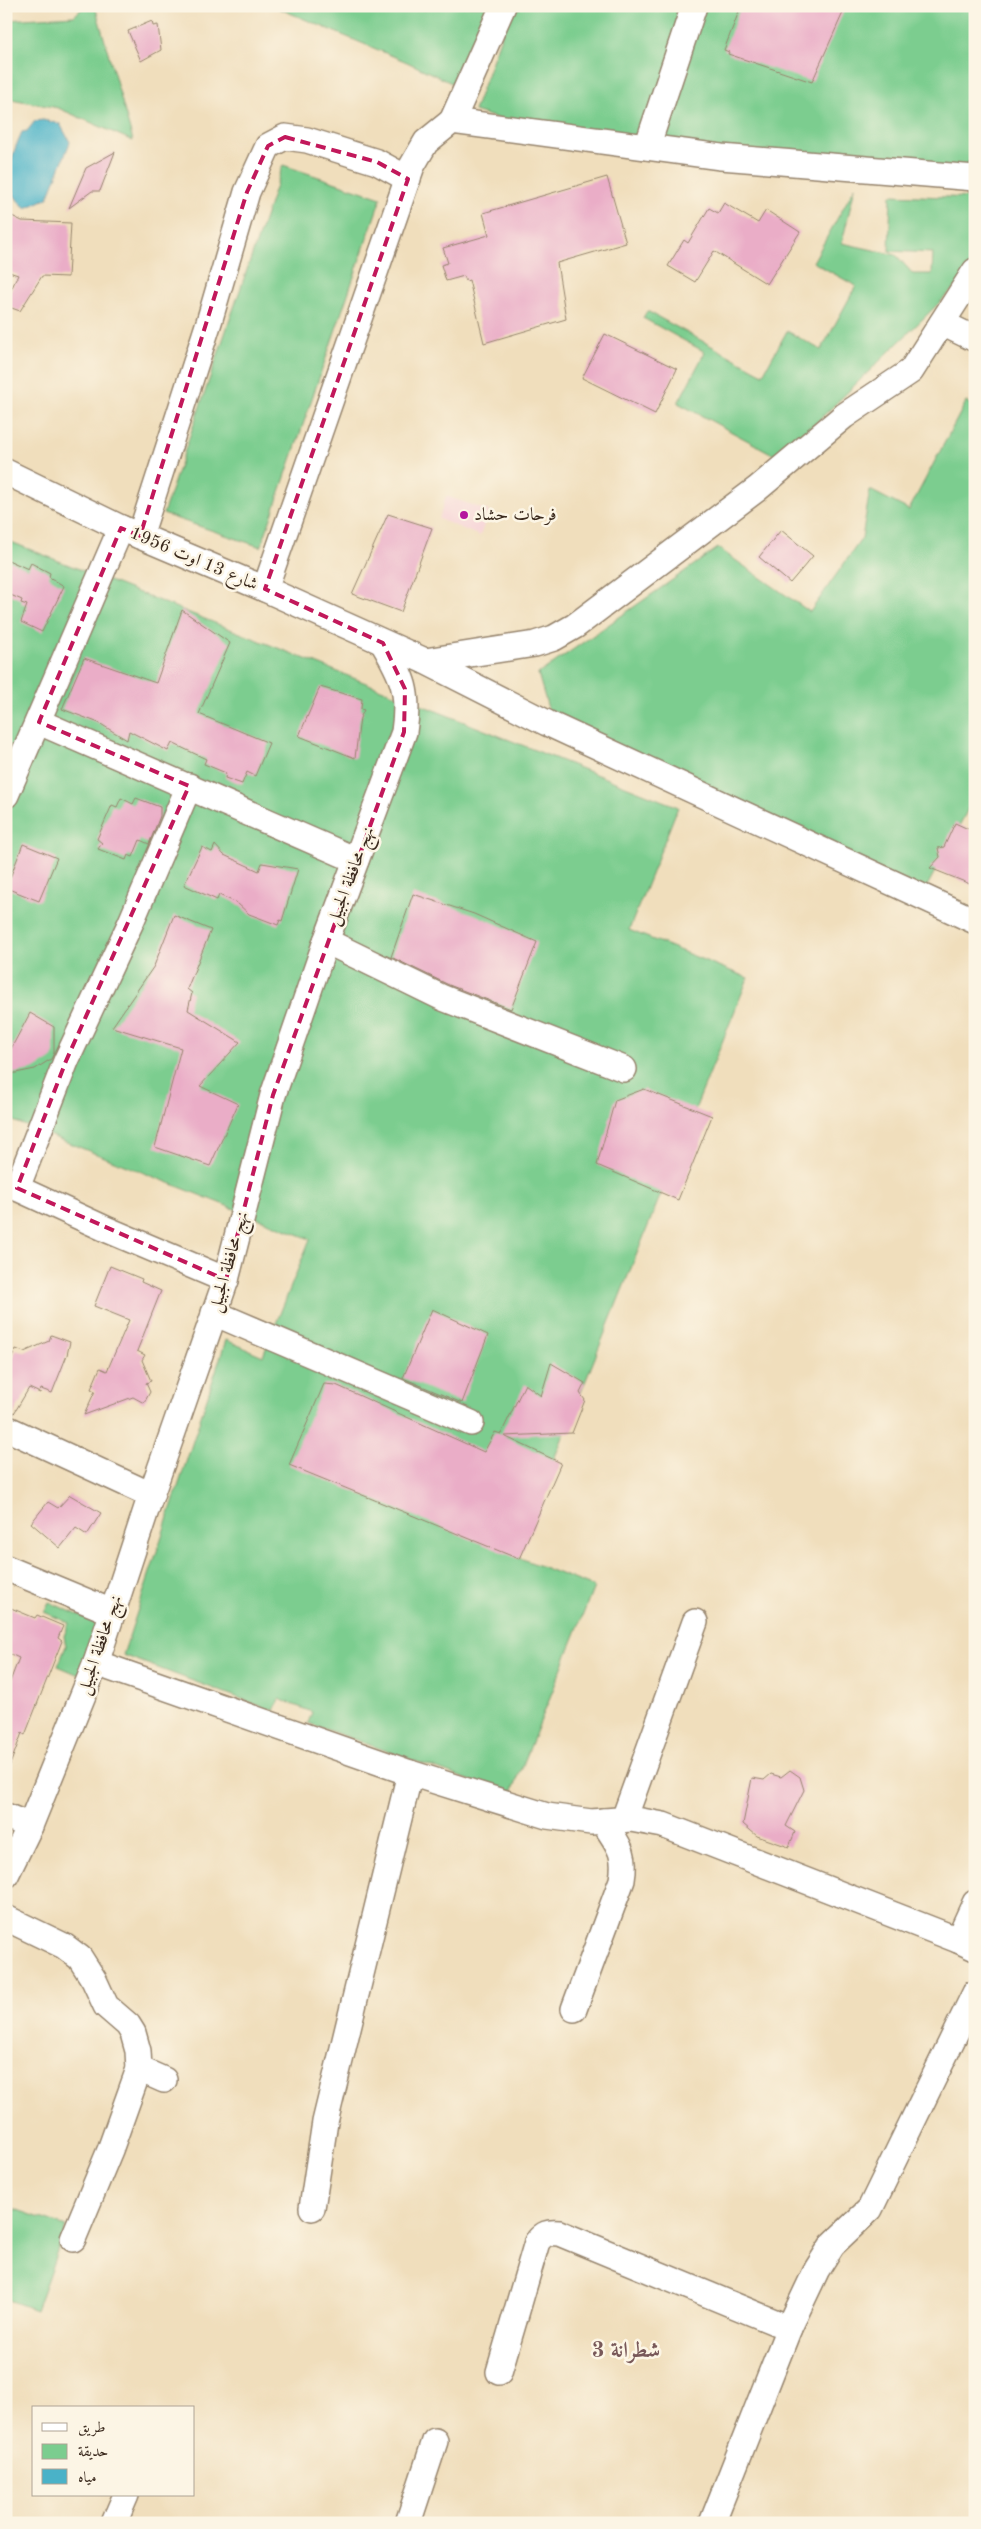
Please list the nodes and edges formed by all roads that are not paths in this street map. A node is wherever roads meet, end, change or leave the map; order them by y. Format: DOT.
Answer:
graph roads {
  1 [pos="504,6"];
  2 [pos="694,6"];
  3 [pos="452,121"];
  4 [pos="647,148"];
  5 [pos="975,178"];
  6 [pos="408,179"];
  7 [pos="975,271"];
  8 [pos="942,323"];
  9 [pos="975,339"];
  10 [pos="6,472"];
  11 [pos="131,532"];
  12 [pos="265,589"];
  13 [pos="383,643"];
  14 [pos="424,661"];
  15 [pos="39,722"];
  16 [pos="189,786"];
  17 [pos="6,794"];
  18 [pos="356,860"];
  19 [pos="975,921"];
  20 [pos="326,942"];
  21 [pos="624,1069"];
  22 [pos="12,1185"];
  23 [pos="226,1280"];
  24 [pos="214,1313"];
  25 [pos="471,1423"];
  26 [pos="6,1428"];
  27 [pos="151,1495"];
  28 [pos="6,1568"];
  29 [pos="112,1612"];
  30 [pos="695,1622"];
  31 [pos="96,1662"];
  32 [pos="410,1773"];
  33 [pos="6,1816"];
  34 [pos="613,1820"];
  35 [pos="30,1826"];
  36 [pos="6,1875"];
  37 [pos="975,1903"];
  38 [pos="6,1918"];
  39 [pos="966,1944"];
  40 [pos="975,1993"];
  41 [pos="574,2009"];
  42 [pos="139,2069"];
  43 [pos="164,2080"];
  44 [pos="312,2208"];
  45 [pos="73,2240"];
  46 [pos="789,2328"];
  47 [pos="499,2372"];
  48 [pos="435,2441"];
  49 [pos="126,2496"];
  50 [pos="114,2523"];
  51 [pos="408,2523"];
  52 [pos="712,2523"];
  1 -- 3 [label="street"];
  2 -- 4 [label="street"];
  3 -- 4 [label="street"];
  3 -- 6 [label="street"];
  4 -- 5 [label="street"];
  6 -- 11 [label="street"];
  6 -- 12 [label="street"];
  7 -- 8 [label="street"];
  8 -- 9 [label="street"];
  8 -- 14 [label="street"];
  10 -- 11 [label="street, شارع 13 اوت 1956"];
  11 -- 12 [label="street, شارع 13 اوت 1956"];
  11 -- 15 [label="street"];
  12 -- 13 [label="street, شارع 13 اوت 1956"];
  13 -- 14 [label="street, شارع 13 اوت 1956"];
  13 -- 18 [label="street, نهج محافظة الجبيل"];
  14 -- 19 [label="street, شارع 13 اوت 1956"];
  15 -- 16 [label="street"];
  15 -- 17 [label="street"];
  16 -- 18 [label="street"];
  16 -- 22 [label="street"];
  18 -- 20 [label="street, نهج محافظة الجبيل"];
  20 -- 21 [label="street"];
  20 -- 23 [label="street, نهج محافظة الجبيل"];
  22 -- 23 [label="street"];
  23 -- 24 [label="street, نهج محافظة الجبيل"];
  24 -- 25 [label="street"];
  24 -- 27 [label="street, نهج محافظة الجبيل"];
  26 -- 27 [label="street"];
  27 -- 29 [label="street, نهج محافظة الجبيل"];
  28 -- 29 [label="street"];
  29 -- 31 [label="street, نهج محافظة الجبيل"];
  30 -- 34 [label="street"];
  31 -- 32 [label="street"];
  31 -- 35 [label="street, نهج محافظة الجبيل"];
  32 -- 34 [label="street"];
  32 -- 44 [label="street"];
  33 -- 35 [label="street"];
  34 -- 39 [label="street"];
  34 -- 41 [label="street"];
  35 -- 36 [label="street, نهج محافظة الجبيل"];
  37 -- 39 [label="street"];
  38 -- 42 [label="street"];
  40 -- 46 [label="street"];
  42 -- 43 [label="street"];
  42 -- 45 [label="street"];
  46 -- 47 [label="street"];
  46 -- 52 [label="street"];
  48 -- 51 [label="street"];
  49 -- 50 [label="street"];
}
